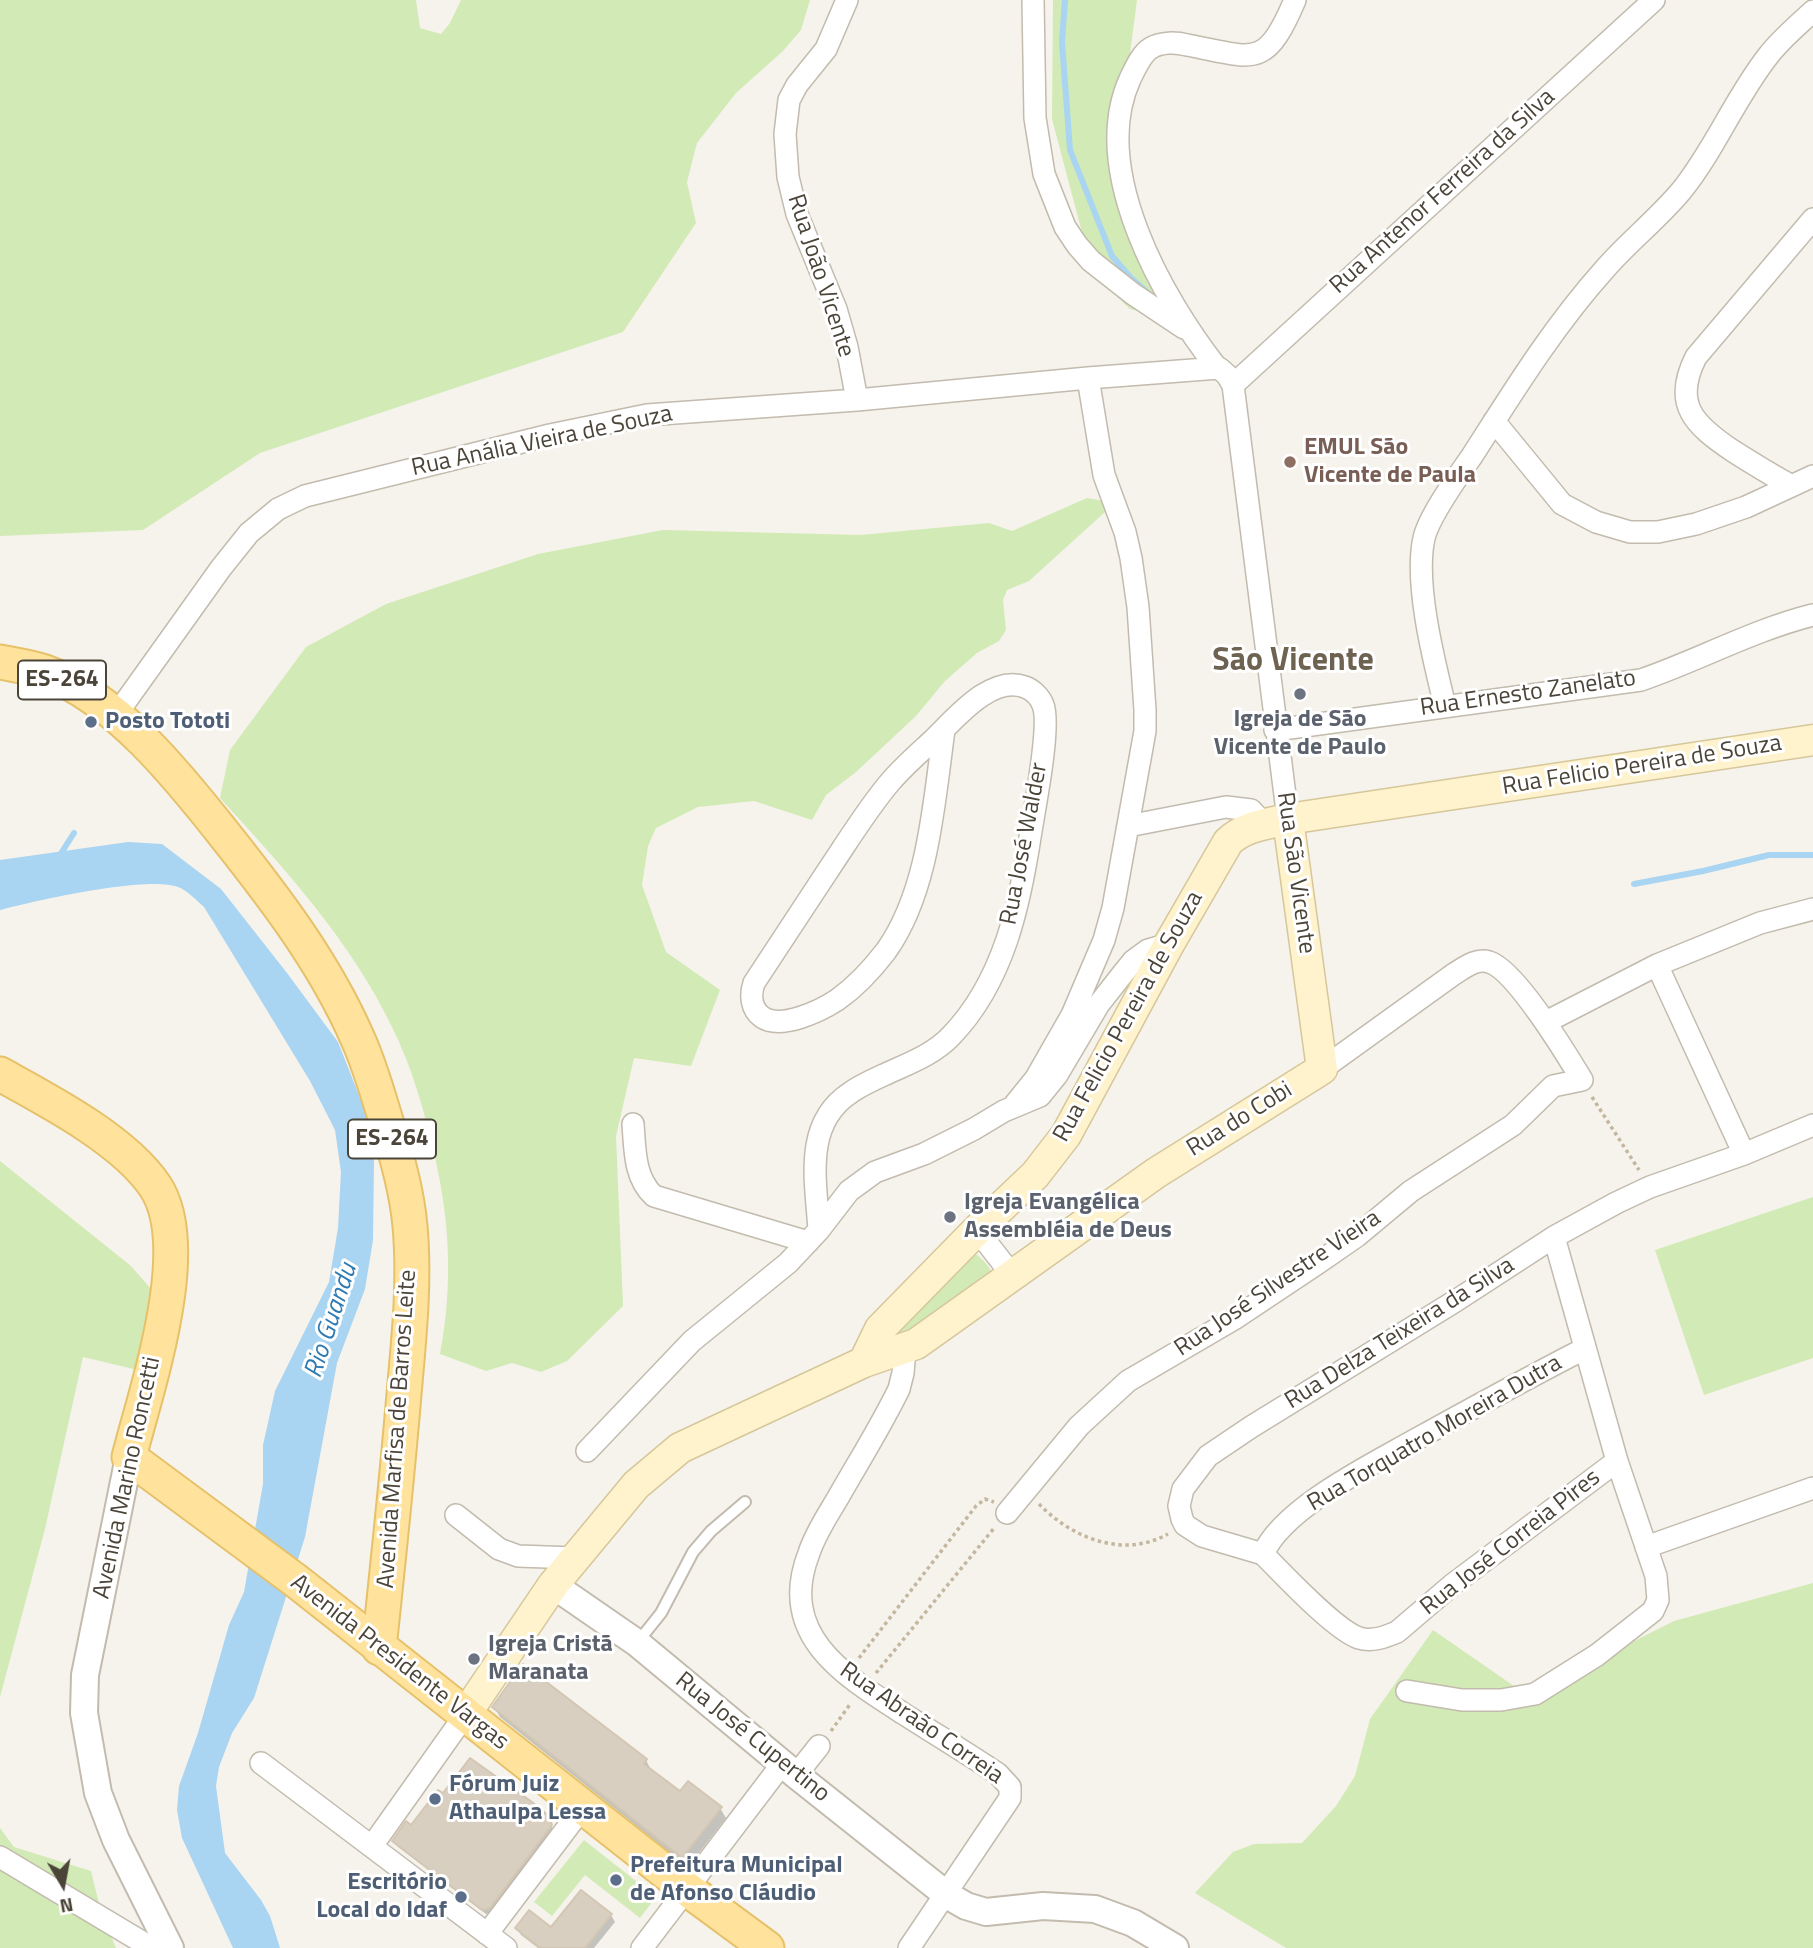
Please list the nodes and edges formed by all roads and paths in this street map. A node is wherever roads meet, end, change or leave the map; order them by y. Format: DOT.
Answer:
graph roads {
  1 [pos="847,0"];
  2 [pos="1033,0"];
  3 [pos="1295,0"];
  4 [pos="1654,0"];
  5 [pos="1813,11"];
  6 [pos="1810,230"];
  7 [pos="1188,332"];
  8 [pos="1217,368"];
  9 [pos="1088,378"];
  10 [pos="1233,385"];
  11 [pos="857,400"];
  12 [pos="1494,421"];
  13 [pos="1813,476"];
  14 [pos="1790,485"];
  15 [pos="1813,615"];
  16 [pos="0,662"];
  17 [pos="1445,706"];
  18 [pos="116,715"];
  19 [pos="944,730"];
  20 [pos="1275,730"];
  21 [pos="1813,740"];
  22 [pos="1276,822"];
  23 [pos="1128,826"];
  24 [pos="1813,909"];
  25 [pos="1169,944"];
  26 [pos="1657,965"];
  27 [pos="1546,1022"];
  28 [pos="1322,1069"];
  29 [pos="0,1074"];
  30 [pos="1582,1080"];
  31 [pos="1011,1108"];
  32 [pos="633,1124"];
  33 [pos="1813,1125"];
  34 [pos="1744,1154"];
  35 [pos="1650,1187"];
  36 [pos="976,1230"];
  37 [pos="813,1236"];
  38 [pos="1554,1237"];
  39 [pos="1012,1275"];
  40 [pos="905,1349"];
  41 [pos="1584,1349"];
  42 [pos="864,1362"];
  43 [pos="587,1451"];
  44 [pos="130,1457"];
  45 [pos="1618,1461"];
  46 [pos="1813,1488"];
  47 [pos="1026,1490"];
  48 [pos="745,1503"];
  49 [pos="1007,1513"];
  50 [pos="456,1515"];
  51 [pos="1185,1525"];
  52 [pos="1646,1547"];
  53 [pos="1263,1554"];
  54 [pos="575,1558"];
  55 [pos="553,1585"];
  56 [pos="637,1643"];
  57 [pos="379,1648"];
  58 [pos="855,1681"];
  59 [pos="1407,1692"];
  60 [pos="465,1715"];
  61 [pos="819,1746"];
  62 [pos="261,1763"];
  63 [pos="789,1770"];
  64 [pos="583,1807"];
  65 [pos="372,1846"];
  66 [pos="0,1857"];
  67 [pos="687,1889"];
  68 [pos="947,1895"];
  69 [pos="487,1934"];
  70 [pos="152,1948"];
  71 [pos="170,1948"];
  72 [pos="506,1948"];
  73 [pos="642,1948"];
  74 [pos="766,1948"];
  75 [pos="909,1948"];
  76 [pos="1175,1948"];
  1 -- 11 [label="street, Rua João Vicente"];
  2 -- 7 [label="street"];
  3 -- 7 [label="street"];
  4 -- 10 [label="street, Rua Antenor Ferreira da Silva"];
  5 -- 12 [label="street"];
  6 -- 14 [label="street"];
  7 -- 8 [label="street"];
  8 -- 9 [label="street, Rua Anália Vieira de Souza"];
  8 -- 10 [label="street"];
  9 -- 11 [label="street, Rua Anália Vieira de Souza"];
  9 -- 23 [label="street"];
  10 -- 20 [label="street, Rua São Vicente"];
  11 -- 18 [label="street, Rua Anália Vieira de Souza"];
  12 -- 14 [label="street"];
  12 -- 17 [label="street"];
  13 -- 14 [label="street"];
  15 -- 17 [label="street, Rua Ernesto Zanelato"];
  16 -- 18 [label="main road, Avenida Marfisa de Barros Leite / ES-264"];
  17 -- 20 [label="street, Rua Ernesto Zanelato"];
  18 -- 57 [label="main road, Avenida Marfisa de Barros Leite / ES-264"];
  19 -- 19 [label="street, Rua José Walder"];
  19 -- 37 [label="street, Rua José Walder"];
  20 -- 22 [label="street, Rua São Vicente"];
  21 -- 22 [label="main road, Rua Felicio Pereira de Souza"];
  22 -- 23 [label="street"];
  22 -- 25 [label="main road, Rua Felicio Pereira de Souza"];
  22 -- 28 [label="main road, Rua São Vicente"];
  23 -- 31 [label="street"];
  24 -- 26 [label="street"];
  25 -- 31 [label="street"];
  25 -- 36 [label="main road, Rua Felicio Pereira de Souza"];
  26 -- 27 [label="street"];
  26 -- 34 [label="street"];
  27 -- 28 [label="street, Rua do Cobi"];
  27 -- 30 [label="street, Rua do Cobi"];
  28 -- 39 [label="main road, Rua do Cobi"];
  29 -- 44 [label="main road, Avenida Marino Roncetti"];
  30 -- 35 [label="path"];
  30 -- 47 [label="street, Rua José Silvestre Vieira"];
  31 -- 37 [label="street"];
  32 -- 37 [label="street"];
  33 -- 34 [label="street, Rua Delza Teixeira da Silva"];
  34 -- 35 [label="street, Rua Delza Teixeira da Silva"];
  35 -- 38 [label="street, Rua Delza Teixeira da Silva"];
  36 -- 39 [label="street"];
  36 -- 42 [label="main road, Rua Felicio Pereira de Souza"];
  37 -- 43 [label="street"];
  38 -- 41 [label="street"];
  38 -- 51 [label="street, Rua Delza Teixeira da Silva"];
  39 -- 40 [label="main road, Rua do Cobi"];
  40 -- 42 [label="main road, Rua do Cobi"];
  40 -- 58 [label="street, Rua Abraão Correia"];
  41 -- 45 [label="street"];
  41 -- 53 [label="street, Rua Torquatro Moreira Dutra"];
  42 -- 54 [label="main road"];
  44 -- 57 [label="main road, Avenida Presidente Vargas"];
  44 -- 71 [label="street, Avenida Marino Roncetti"];
  45 -- 52 [label="street, Rua José Correia Pires"];
  45 -- 53 [label="street, Rua José Correia Pires"];
  46 -- 52 [label="street"];
  47 -- 49 [label="street, Rua José Silvestre Vieira"];
  47 -- 51 [label="path"];
  48 -- 56 [label="lane"];
  49 -- 58 [label="path"];
  49 -- 58 [label="path"];
  50 -- 54 [label="street"];
  51 -- 53 [label="street"];
  52 -- 59 [label="street, Rua José Correia Pires"];
  54 -- 55 [label="main road"];
  55 -- 56 [label="street, Rua José Cupertino"];
  55 -- 60 [label="main road"];
  56 -- 63 [label="street, Rua José Cupertino"];
  57 -- 60 [label="main road, Avenida Presidente Vargas"];
  58 -- 61 [label="path"];
  58 -- 68 [label="street, Rua Abraão Correia"];
  60 -- 64 [label="main road, Avenida Presidente Vargas"];
  60 -- 65 [label="street"];
  61 -- 63 [label="street"];
  62 -- 65 [label="street"];
  63 -- 67 [label="street"];
  63 -- 68 [label="street, Rua José Cupertino"];
  64 -- 67 [label="main road, Avenida Presidente Vargas"];
  64 -- 69 [label="street"];
  65 -- 69 [label="street"];
  66 -- 70 [label="street"];
  67 -- 73 [label="street"];
  67 -- 74 [label="main road, Avenida Presidente Vargas"];
  68 -- 75 [label="street"];
  68 -- 76 [label="street, Rua José Cupertino"];
  69 -- 72 [label="street"];
}
